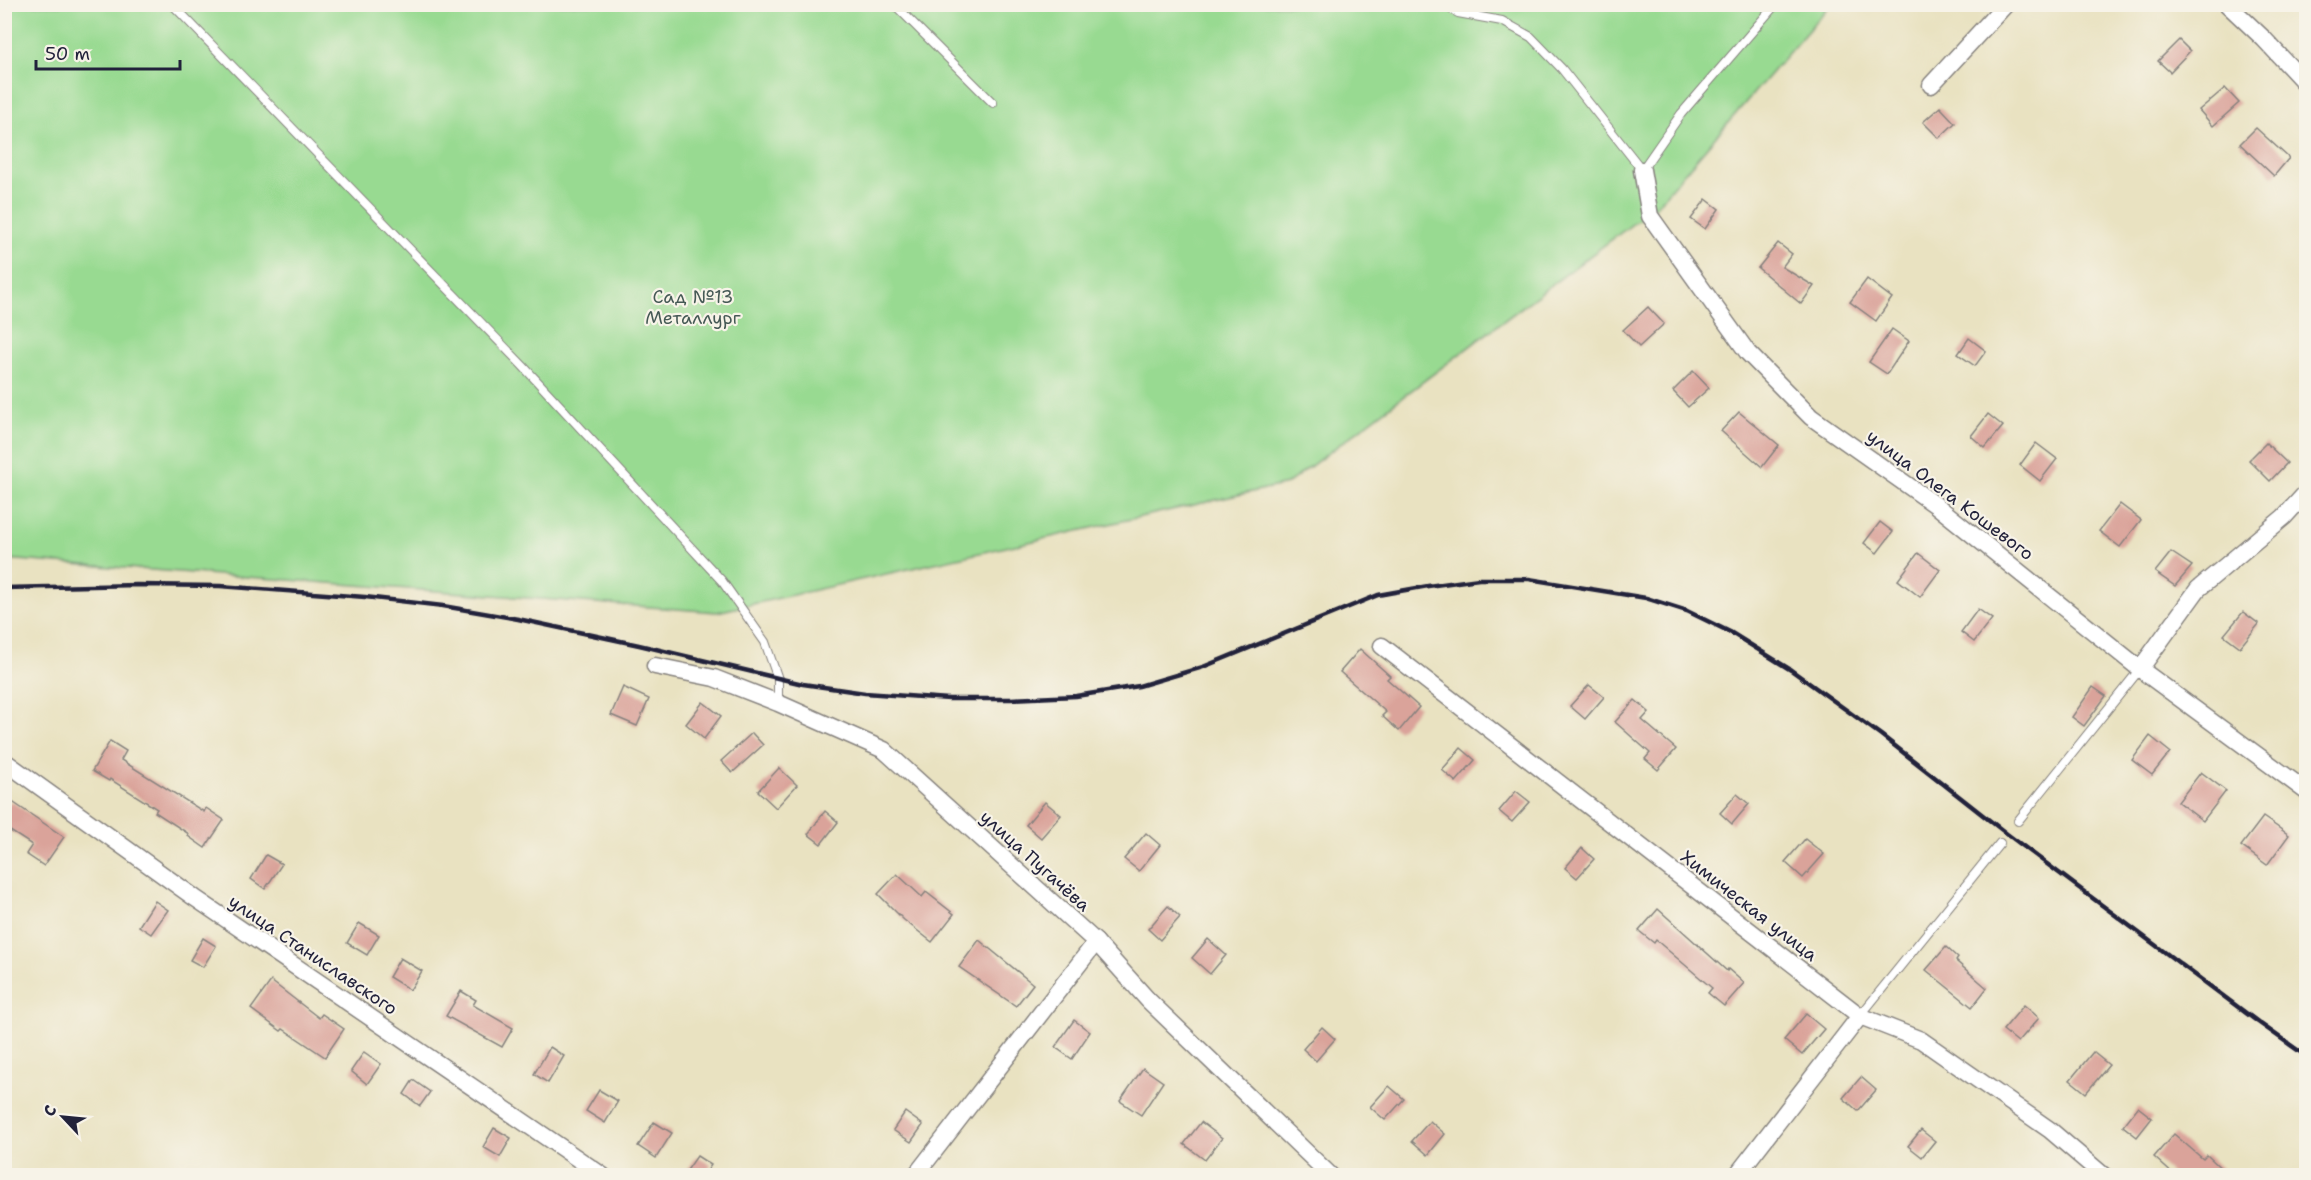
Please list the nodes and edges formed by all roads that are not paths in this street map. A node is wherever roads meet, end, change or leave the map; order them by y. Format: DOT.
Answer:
graph roads {
  1 [pos="172,4"];
  2 [pos="894,4"];
  3 [pos="1442,4"];
  4 [pos="1776,4"];
  5 [pos="2006,4"];
  6 [pos="2227,4"];
  7 [pos="2307,84"];
  8 [pos="1932,85"];
  9 [pos="993,103"];
  10 [pos="1642,170"];
  11 [pos="2307,493"];
  12 [pos="1382,646"];
  13 [pos="655,666"];
  14 [pos="2140,669"];
  15 [pos="778,703"];
  16 [pos="4,754"];
  17 [pos="10,765"];
  18 [pos="2307,791"];
  19 [pos="2018,821"];
  20 [pos="2000,843"];
  21 [pos="1096,942"];
  22 [pos="1860,1016"];
  23 [pos="603,1176"];
  24 [pos="915,1176"];
  25 [pos="1331,1176"];
  26 [pos="1736,1176"];
  27 [pos="2104,1176"];
  1 -- 15 [label="lane"];
  2 -- 9 [label="lane"];
  3 -- 10 [label="lane"];
  4 -- 10 [label="lane"];
  5 -- 8 [label="street"];
  6 -- 7 [label="street"];
  10 -- 14 [label="street, улица Олега Кошевого"];
  11 -- 14 [label="street"];
  12 -- 22 [label="street, Химическая улица"];
  13 -- 15 [label="street, улица Пугачёва"];
  14 -- 18 [label="street, улица Олега Кошевого"];
  14 -- 19 [label="lane"];
  15 -- 21 [label="street, улица Пугачёва"];
  16 -- 17 [label="lane"];
  17 -- 23 [label="street, улица Станиславского"];
  20 -- 22 [label="lane"];
  21 -- 24 [label="street"];
  21 -- 25 [label="street, улица Пугачёва"];
  22 -- 26 [label="street"];
  22 -- 27 [label="street, Химическая улица"];
}
